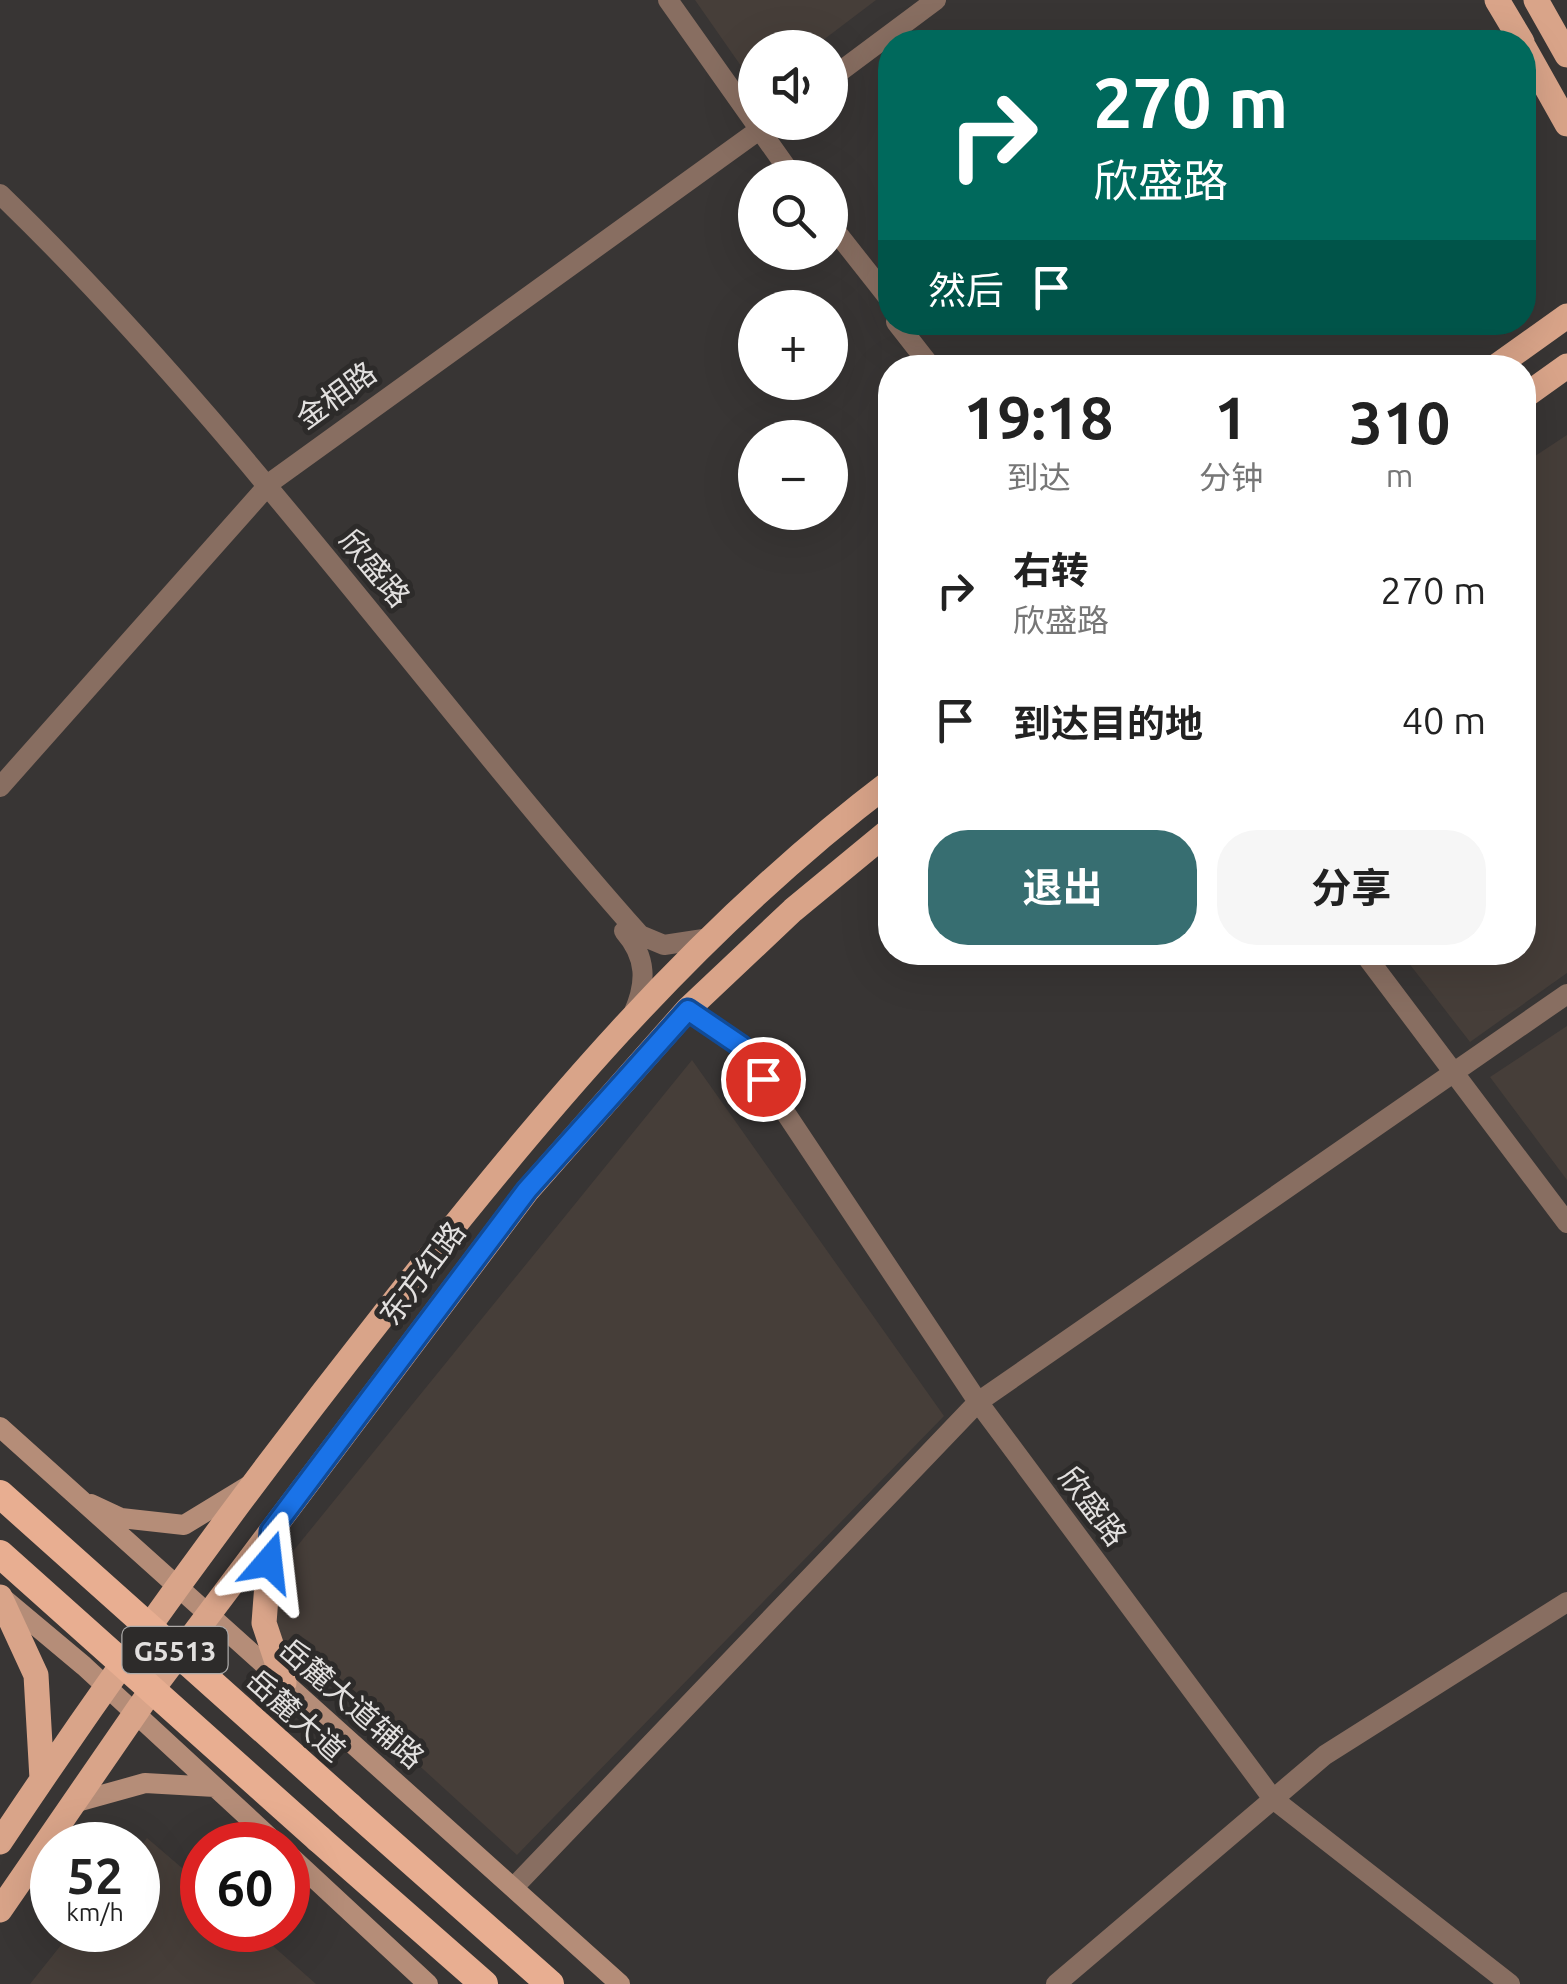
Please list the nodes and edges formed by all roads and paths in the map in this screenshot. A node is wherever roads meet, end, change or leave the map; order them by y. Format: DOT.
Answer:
graph roads {
  1 [pos="656,0"];
  2 [pos="668,0"];
  3 [pos="920,0"];
  4 [pos="936,0"];
  5 [pos="1498,0"];
  6 [pos="1536,0"];
  7 [pos="879,30"];
  8 [pos="895,30"];
  9 [pos="1515,30"];
  10 [pos="878,31"];
  11 [pos="878,43"];
  12 [pos="848,53"];
  13 [pos="1567,55"];
  14 [pos="848,65"];
  15 [pos="1536,68"];
  16 [pos="738,102"];
  17 [pos="738,105"];
  18 [pos="1567,124"];
  19 [pos="738,139"];
  20 [pos="765,140"];
  21 [pos="780,160"];
  22 [pos="0,194"];
  23 [pos="0,206"];
  24 [pos="848,247"];
  25 [pos="848,262"];
  26 [pos="878,285"];
  27 [pos="878,299"];
  28 [pos="1563,316"];
  29 [pos="906,335"];
  30 [pos="922,355"];
  31 [pos="1511,355"];
  32 [pos="1567,366"];
  33 [pos="1536,388"];
  34 [pos="260,485"];
  35 [pos="0,772"];
  36 [pos="0,786"];
  37 [pos="878,792"];
  38 [pos="878,840"];
  39 [pos="712,937"];
  40 [pos="1373,965"];
  41 [pos="1567,994"];
  42 [pos="688,1010"];
  43 [pos="633,1014"];
  44 [pos="1452,1071"];
  45 [pos="1567,1223"];
  46 [pos="978,1402"];
  47 [pos="0,1427"];
  48 [pos="254,1482"];
  49 [pos="0,1494"];
  50 [pos="70,1494"];
  51 [pos="271,1531"];
  52 [pos="0,1554"];
  53 [pos="176,1588"];
  54 [pos="0,1597"];
  55 [pos="1567,1602"];
  56 [pos="207,1615"];
  57 [pos="284,1684"];
  58 [pos="107,1687"];
  59 [pos="135,1713"];
  60 [pos="42,1780"];
  61 [pos="215,1787"];
  62 [pos="1273,1799"];
  63 [pos="73,1803"];
  64 [pos="253,1822"];
  65 [pos="0,1842"];
  66 [pos="310,1874"];
  67 [pos="514,1887"];
  68 [pos="0,1910"];
  69 [pos="428,1984"];
  70 [pos="484,1984"];
  71 [pos="550,1984"];
  72 [pos="620,1984"];
  73 [pos="1056,1984"];
  74 [pos="1510,1984"];
  1 -- 17 [label="street"];
  2 -- 16 [label="street"];
  3 -- 7 [label="street"];
  4 -- 8 [label="street"];
  5 -- 9 [label="main road"];
  6 -- 13 [label="main road"];
  10 -- 12 [label="street"];
  11 -- 14 [label="street"];
  15 -- 18 [label="main road"];
  19 -- 34 [label="street, 金相路"];
  20 -- 21 [label="street"];
  22 -- 34 [label="street, 欣盛路"];
  23 -- 34 [label="street, 欣盛路"];
  24 -- 26 [label="street"];
  25 -- 27 [label="street"];
  28 -- 31 [label="main road"];
  29 -- 30 [label="street"];
  32 -- 33 [label="main road"];
  34 -- 35 [label="street, 金相路"];
  34 -- 36 [label="street, 金相路"];
  34 -- 39 [label="street, 欣盛路"];
  34 -- 43 [label="street, 欣盛路"];
  37 -- 39 [label="main road, 东方红路"];
  38 -- 42 [label="main road, 东方红路"];
  39 -- 43 [label="main road, 东方红路"];
  40 -- 44 [label="street"];
  41 -- 44 [label="street"];
  42 -- 46 [label="street, 欣盛路"];
  42 -- 51 [label="main road, 东方红路"];
  43 -- 48 [label="main road, 东方红路"];
  44 -- 45 [label="street"];
  44 -- 46 [label="street"];
  46 -- 62 [label="street, 欣盛路"];
  46 -- 67 [label="street"];
  47 -- 50 [label="main road, 岳麓大道辅路"];
  48 -- 50 [label="main road"];
  48 -- 53 [label="main road, 东方红路"];
  49 -- 71 [label="highway, 岳麓大道 / G5513, bridge"];
  50 -- 53 [label="main road, 岳麓大道辅路"];
  51 -- 56 [label="main road, 东方红路"];
  51 -- 57 [label="main road"];
  52 -- 70 [label="highway, G5513, bridge"];
  53 -- 56 [label="main road, 岳麓大道辅路"];
  53 -- 58 [label="main road, 东方红路"];
  54 -- 58 [label="main road"];
  54 -- 60 [label="main road"];
  55 -- 62 [label="street"];
  56 -- 57 [label="main road, 岳麓大道辅路"];
  56 -- 59 [label="main road, 东方红路"];
  57 -- 67 [label="main road, 岳麓大道辅路"];
  58 -- 59 [label="main road"];
  58 -- 60 [label="main road, 东方红路"];
  59 -- 61 [label="main road"];
  59 -- 63 [label="main road, 东方红路"];
  60 -- 65 [label="main road, 东方红路"];
  61 -- 63 [label="main road"];
  61 -- 64 [label="main road"];
  62 -- 73 [label="street"];
  62 -- 74 [label="street, 欣盛路"];
  63 -- 68 [label="main road, 东方红路"];
  66 -- 69 [label="main road"];
  67 -- 72 [label="main road, 岳麓大道辅路"];
}
